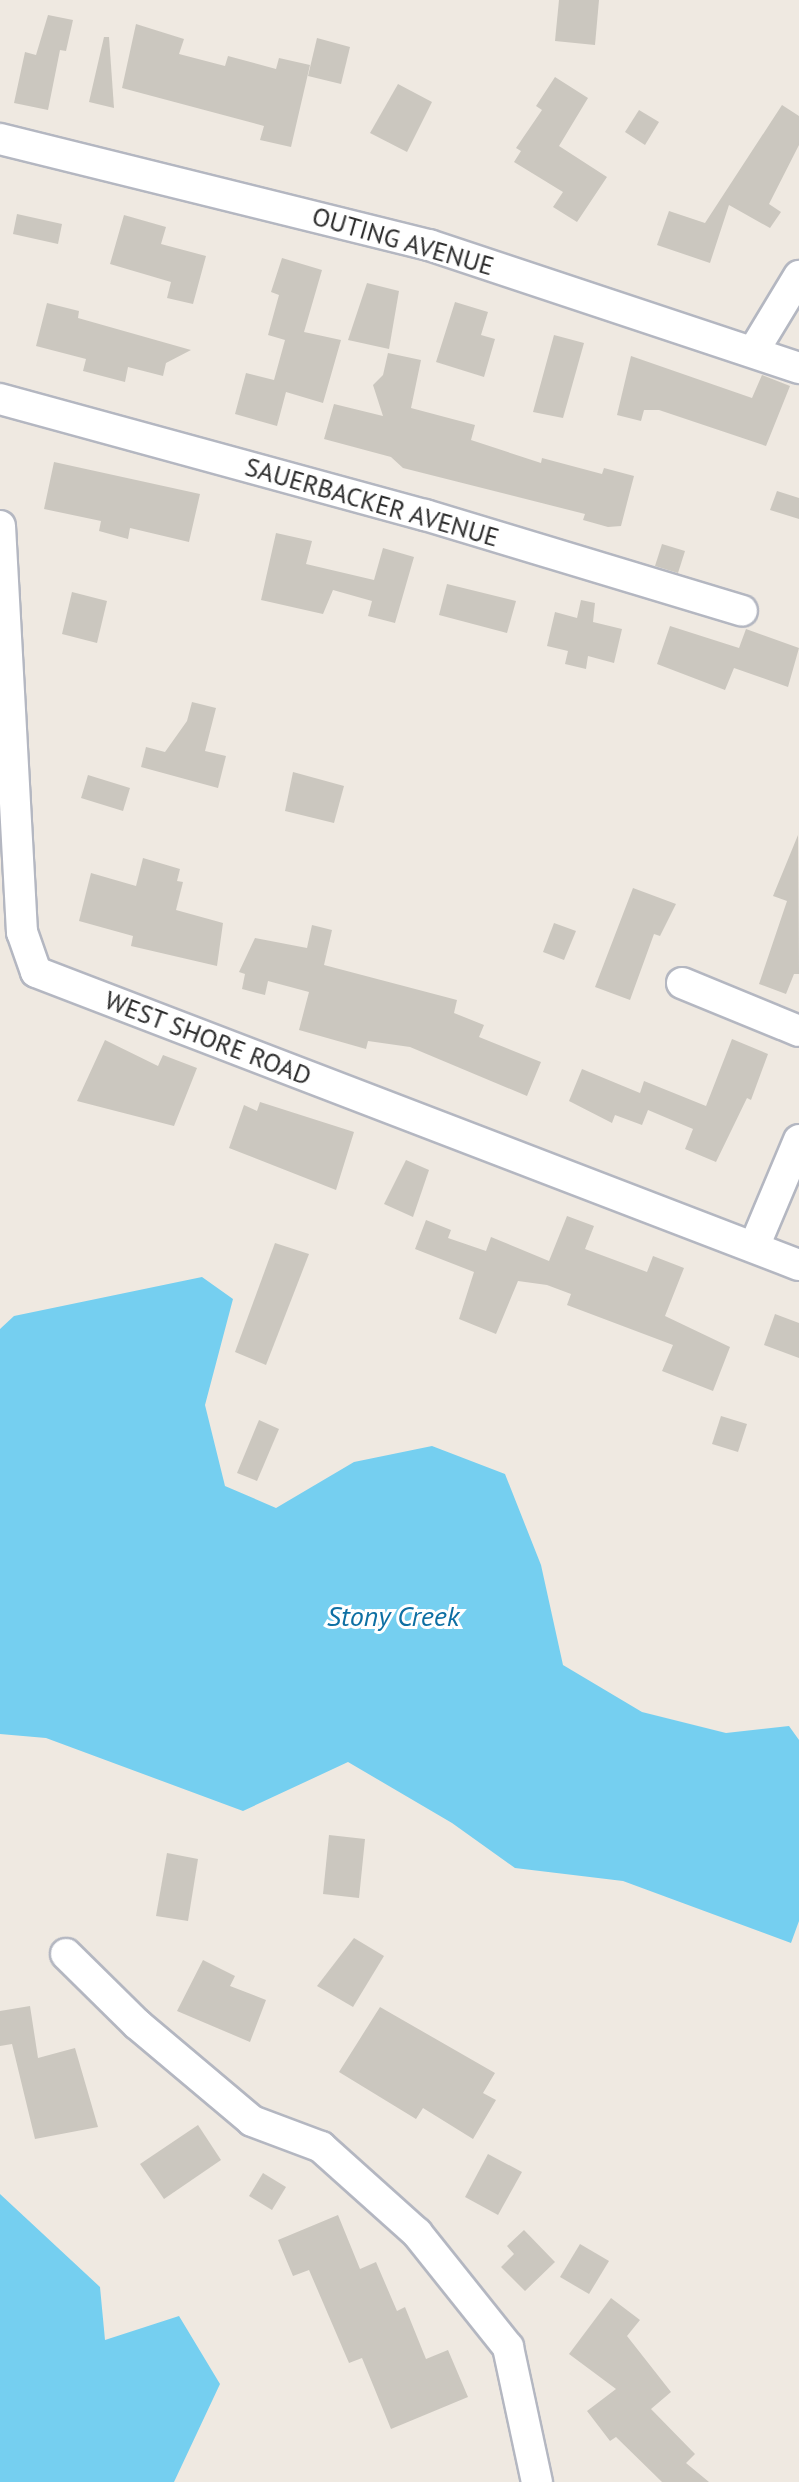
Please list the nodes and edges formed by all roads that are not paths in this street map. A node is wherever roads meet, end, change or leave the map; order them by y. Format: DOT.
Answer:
graph roads {
  1 [pos="0,139"];
  2 [pos="799,276"];
  3 [pos="753,352"];
  4 [pos="799,368"];
  5 [pos="0,399"];
  6 [pos="0,526"];
  7 [pos="742,611"];
  8 [pos="682,983"];
  9 [pos="799,1031"];
  10 [pos="799,1140"];
  11 [pos="754,1247"];
  12 [pos="799,1265"];
  13 [pos="66,1954"];
  14 [pos="537,2482"];
  1 -- 3 [label="street, OUTING AVENUE"];
  2 -- 3 [label="street"];
  3 -- 4 [label="street, OUTING AVENUE"];
  5 -- 7 [label="street, SAUERBACKER AVENUE"];
  6 -- 11 [label="street, WEST SHORE ROAD"];
  8 -- 9 [label="street"];
  10 -- 11 [label="street"];
  11 -- 12 [label="street, WEST SHORE ROAD"];
  13 -- 14 [label="street"];
}
